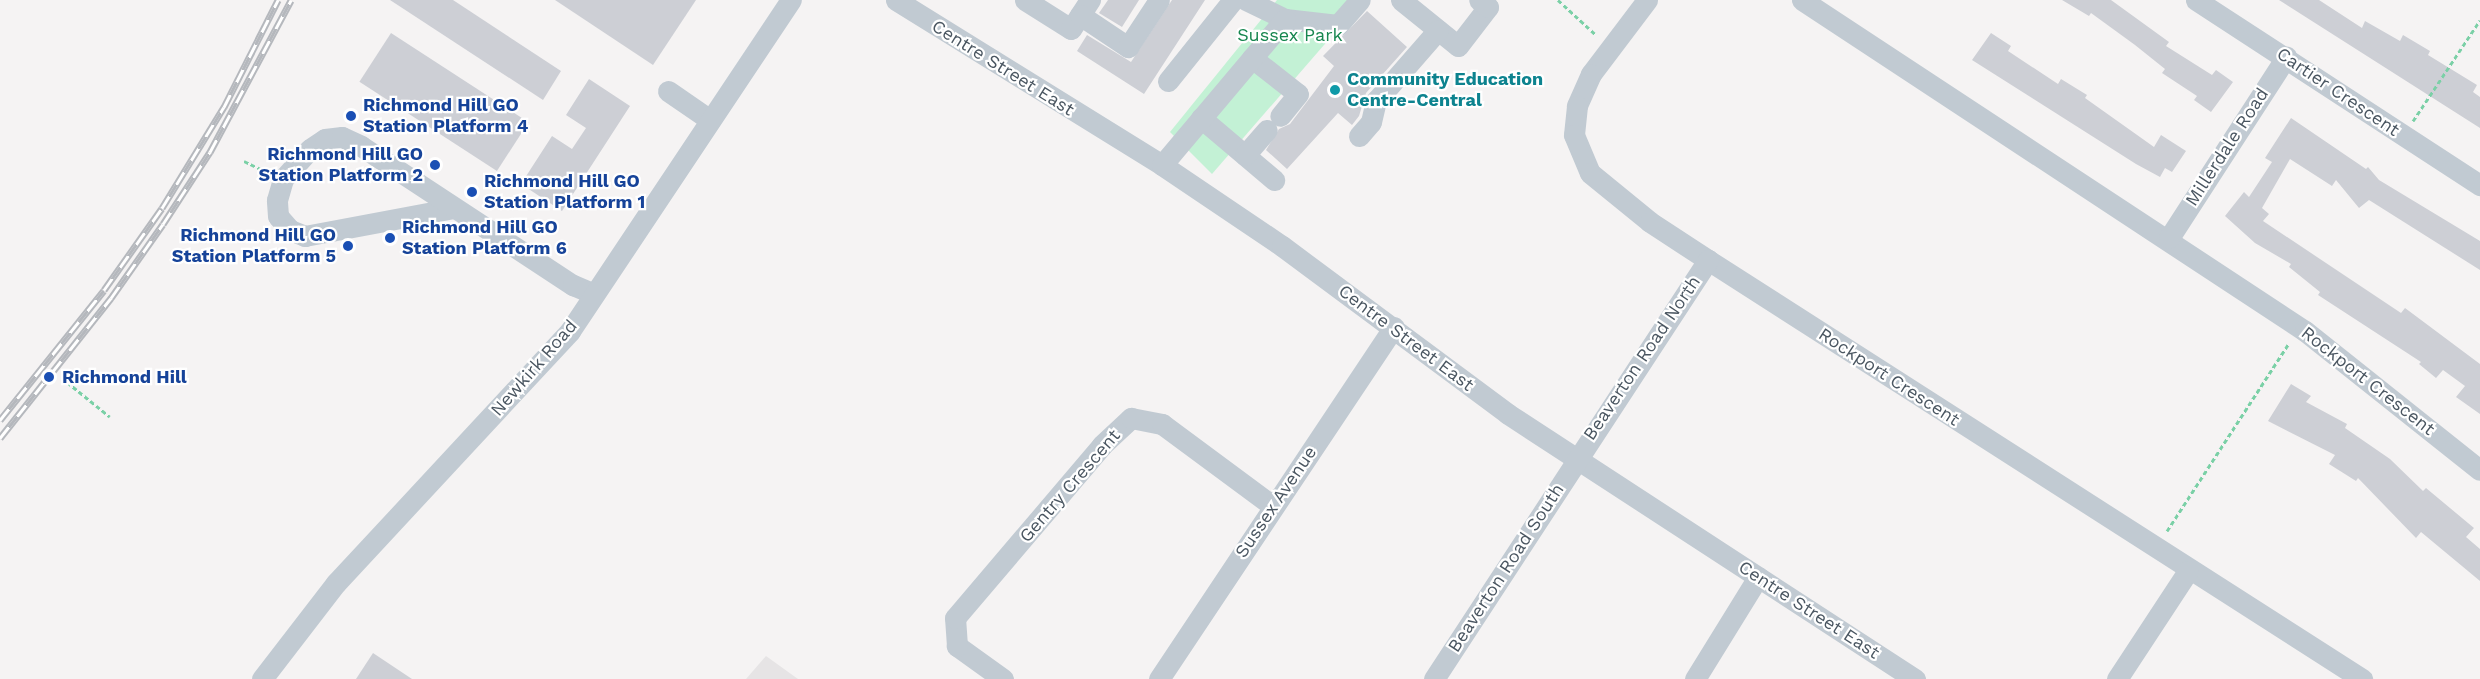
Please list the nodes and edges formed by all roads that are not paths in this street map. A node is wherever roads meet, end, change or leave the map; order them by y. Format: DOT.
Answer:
graph roads {
  1 [pos="791,0"];
  2 [pos="896,0"];
  3 [pos="1026,0"];
  4 [pos="1159,0"];
  5 [pos="1233,0"];
  6 [pos="1246,0"];
  7 [pos="1360,0"];
  8 [pos="1401,0"];
  9 [pos="1479,0"];
  10 [pos="1647,0"];
  11 [pos="1802,0"];
  12 [pos="2196,0"];
  13 [pos="1085,8"];
  14 [pos="1285,19"];
  15 [pos="1438,30"];
  16 [pos="2286,57"];
  17 [pos="1252,58"];
  18 [pos="1168,81"];
  19 [pos="668,91"];
  20 [pos="1201,118"];
  21 [pos="710,120"];
  22 [pos="1359,136"];
  23 [pos="1245,155"];
  24 [pos="1162,165"];
  25 [pos="1274,180"];
  26 [pos="2480,185"];
  27 [pos="454,208"];
  28 [pos="2169,238"];
  29 [pos="1708,260"];
  30 [pos="594,294"];
  31 [pos="1394,327"];
  32 [pos="1576,457"];
  33 [pos="2480,470"];
  34 [pos="1273,506"];
  35 [pos="2188,571"];
  36 [pos="1758,577"];
  37 [pos="262,679"];
  38 [pos="1003,679"];
  39 [pos="1159,679"];
  40 [pos="1434,679"];
  41 [pos="1695,679"];
  42 [pos="1915,679"];
  43 [pos="2117,679"];
  44 [pos="2362,679"];
  1 -- 21 [label="street, Newkirk Road"];
  2 -- 24 [label="street, Centre Street East"];
  3 -- 13 [label="street"];
  4 -- 13 [label="street"];
  5 -- 18 [label="street"];
  6 -- 14 [label="street"];
  7 -- 14 [label="street"];
  8 -- 15 [label="street"];
  9 -- 15 [label="street"];
  10 -- 29 [label="street, Rockport Crescent"];
  11 -- 28 [label="street, Rockport Crescent"];
  12 -- 16 [label="street, Cartier Crescent"];
  14 -- 17 [label="street"];
  15 -- 22 [label="street"];
  16 -- 26 [label="street, Cartier Crescent"];
  16 -- 28 [label="street, Millerdale Road"];
  17 -- 20 [label="street"];
  17 -- 23 [label="street"];
  19 -- 21 [label="street"];
  20 -- 23 [label="street"];
  20 -- 24 [label="street"];
  21 -- 30 [label="street, Newkirk Road"];
  23 -- 25 [label="street"];
  24 -- 31 [label="street, Centre Street East"];
  27 -- 27 [label="street"];
  27 -- 30 [label="street"];
  28 -- 33 [label="street, Rockport Crescent"];
  29 -- 32 [label="street, Beaverton Road North"];
  29 -- 35 [label="street, Rockport Crescent"];
  30 -- 37 [label="street, Newkirk Road"];
  31 -- 32 [label="street, Centre Street East"];
  31 -- 34 [label="street, Sussex Avenue"];
  32 -- 36 [label="street, Centre Street East"];
  32 -- 40 [label="street, Beaverton Road South"];
  34 -- 38 [label="street, Gentry Crescent"];
  34 -- 39 [label="street, Sussex Avenue"];
  35 -- 43 [label="street"];
  35 -- 44 [label="street, Rockport Crescent"];
  36 -- 41 [label="street"];
  36 -- 42 [label="street, Centre Street East"];
}
